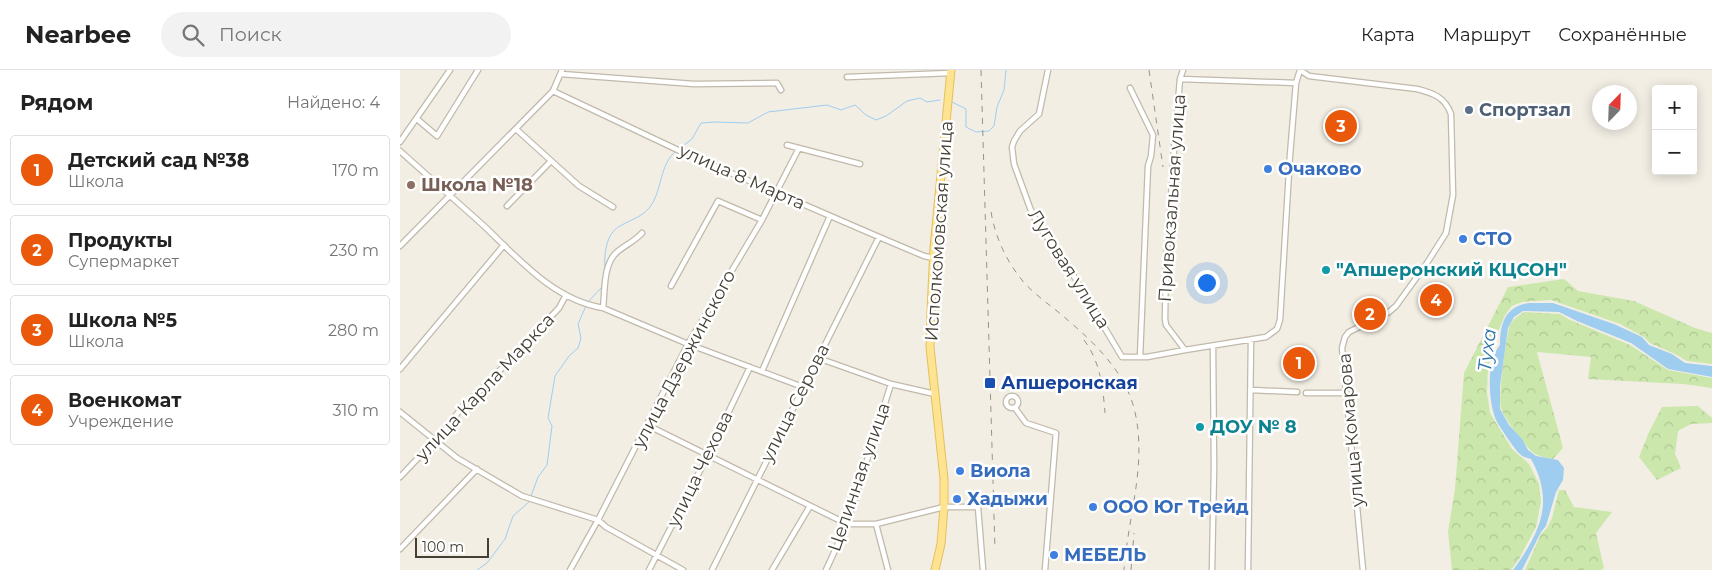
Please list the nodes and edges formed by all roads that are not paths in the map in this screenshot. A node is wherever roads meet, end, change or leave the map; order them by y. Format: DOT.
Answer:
graph roads {
  1 [pos="450,70"];
  2 [pos="478,70"];
  3 [pos="1048,70"];
  4 [pos="1183,70"];
  5 [pos="1300,70"];
  6 [pos="562,72"];
  7 [pos="951,72"];
  8 [pos="847,77"];
  9 [pos="1180,79"];
  10 [pos="1296,83"];
  11 [pos="1130,88"];
  12 [pos="781,90"];
  13 [pos="553,91"];
  14 [pos="416,119"];
  15 [pos="516,129"];
  16 [pos="400,142"];
  17 [pos="787,145"];
  18 [pos="800,148"];
  19 [pos="400,152"];
  20 [pos="552,162"];
  21 [pos="860,164"];
  22 [pos="776,192"];
  23 [pos="450,195"];
  24 [pos="507,206"];
  25 [pos="613,207"];
  26 [pos="830,216"];
  27 [pos="762,220"];
  28 [pos="642,233"];
  29 [pos="879,237"];
  30 [pos="504,245"];
  31 [pos="400,246"];
  32 [pos="934,258"];
  33 [pos="671,286"];
  34 [pos="566,295"];
  35 [pos="603,308"];
  36 [pos="1251,340"];
  37 [pos="688,344"];
  38 [pos="1213,346"];
  39 [pos="1185,350"];
  40 [pos="1140,357"];
  41 [pos="818,358"];
  42 [pos="750,367"];
  43 [pos="400,370"];
  44 [pos="762,371"];
  45 [pos="891,384"];
  46 [pos="803,387"];
  47 [pos="1252,390"];
  48 [pos="1297,392"];
  49 [pos="1306,393"];
  50 [pos="1346,393"];
  51 [pos="935,394"];
  52 [pos="1015,408"];
  53 [pos="400,412"];
  54 [pos="647,425"];
  55 [pos="437,442"];
  56 [pos="708,455"];
  57 [pos="477,469"];
  58 [pos="400,477"];
  59 [pos="756,480"];
  60 [pos="810,506"];
  61 [pos="944,507"];
  62 [pos="598,520"];
  63 [pos="847,524"];
  64 [pos="876,524"];
  65 [pos="400,549"];
  66 [pos="657,556"];
  67 [pos="570,570"];
  68 [pos="649,570"];
  69 [pos="683,570"];
  70 [pos="712,570"];
  71 [pos="772,570"];
  72 [pos="826,570"];
  73 [pos="888,570"];
  74 [pos="935,570"];
  75 [pos="983,570"];
  76 [pos="1045,570"];
  77 [pos="1212,570"];
  78 [pos="1248,570"];
  79 [pos="1363,570"];
  1 -- 14 [label="street"];
  2 -- 14 [label="street"];
  3 -- 40 [label="street, Луговая улица"];
  4 -- 9 [label="street, Привокзальная улица"];
  5 -- 10 [label="street"];
  5 -- 50 [label="street, улица Комарова"];
  6 -- 12 [label="street"];
  6 -- 13 [label="street"];
  7 -- 8 [label="street"];
  7 -- 32 [label="main road, Исполкомовская улица"];
  9 -- 10 [label="street"];
  9 -- 39 [label="street, Привокзальная улица"];
  10 -- 36 [label="street"];
  11 -- 40 [label="street, Привокзальная улица"];
  13 -- 15 [label="street"];
  13 -- 22 [label="street, улица 8 Марта"];
  14 -- 16 [label="street"];
  15 -- 20 [label="street"];
  15 -- 23 [label="street"];
  17 -- 18 [label="street"];
  18 -- 21 [label="street"];
  18 -- 22 [label="street, улица Дзержинского"];
  19 -- 23 [label="street"];
  20 -- 24 [label="street"];
  20 -- 25 [label="street"];
  22 -- 26 [label="street, улица 8 Марта"];
  22 -- 27 [label="street, улица Дзержинского"];
  23 -- 30 [label="street"];
  23 -- 31 [label="street"];
  26 -- 29 [label="street, улица 8 Марта"];
  26 -- 44 [label="street"];
  27 -- 33 [label="street"];
  27 -- 37 [label="street, улица Дзержинского"];
  28 -- 35 [label="street"];
  29 -- 32 [label="street, улица 8 Марта"];
  29 -- 41 [label="street, улица Серова"];
  30 -- 34 [label="street"];
  30 -- 43 [label="street"];
  32 -- 51 [label="main road, Исполкомовская улица"];
  34 -- 35 [label="street"];
  34 -- 55 [label="street, улица Карла Маркса"];
  35 -- 37 [label="street"];
  36 -- 38 [label="street"];
  36 -- 47 [label="street"];
  37 -- 42 [label="street"];
  37 -- 54 [label="street, улица Дзержинского"];
  38 -- 39 [label="street"];
  38 -- 77 [label="street"];
  39 -- 40 [label="street"];
  41 -- 45 [label="street"];
  41 -- 46 [label="street, улица Серова"];
  42 -- 44 [label="street"];
  42 -- 56 [label="street, улица Чехова"];
  44 -- 46 [label="street"];
  45 -- 51 [label="street"];
  45 -- 63 [label="street, Целинная улица"];
  46 -- 59 [label="street, улица Серова"];
  47 -- 48 [label="street"];
  47 -- 78 [label="street"];
  49 -- 50 [label="street"];
  50 -- 79 [label="street, улица Комарова"];
  51 -- 61 [label="main road, Исполкомовская улица"];
  52 -- 76 [label="street"];
  53 -- 55 [label="street"];
  54 -- 56 [label="street"];
  54 -- 62 [label="street, улица Дзержинского"];
  55 -- 57 [label="street"];
  55 -- 58 [label="street, улица Карла Маркса"];
  56 -- 59 [label="street"];
  56 -- 66 [label="street, улица Чехова"];
  57 -- 62 [label="street"];
  57 -- 65 [label="street"];
  59 -- 60 [label="street"];
  59 -- 70 [label="street, улица Серова"];
  60 -- 63 [label="street"];
  60 -- 71 [label="street"];
  61 -- 64 [label="street"];
  61 -- 74 [label="main road, Исполкомовская улица"];
  61 -- 75 [label="street"];
  62 -- 66 [label="street"];
  62 -- 67 [label="street, улица Дзержинского"];
  63 -- 64 [label="street"];
  63 -- 72 [label="street, Целинная улица"];
  64 -- 73 [label="street"];
  66 -- 68 [label="street, улица Чехова"];
  66 -- 69 [label="street"];
}
